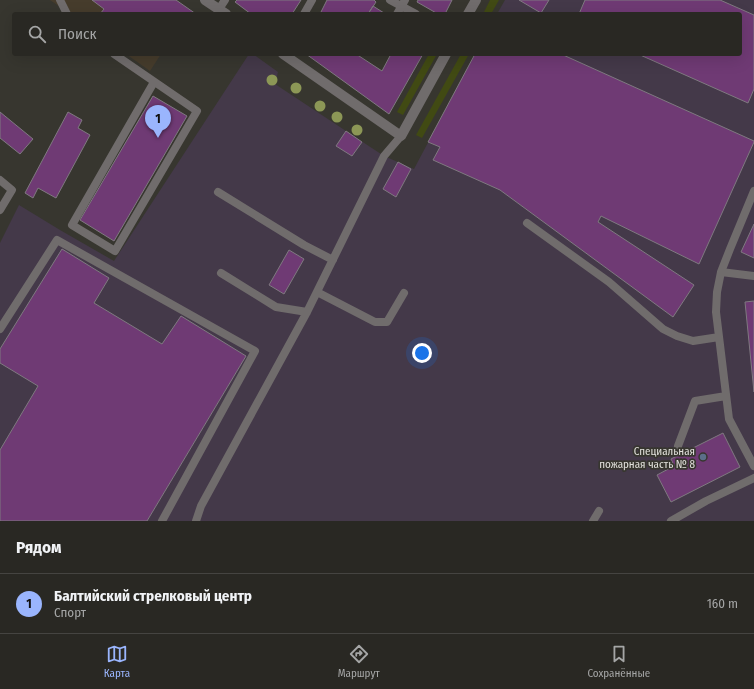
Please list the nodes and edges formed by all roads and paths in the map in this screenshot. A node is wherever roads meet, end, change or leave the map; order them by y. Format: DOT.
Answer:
graph roads {
  1 [pos="60,0"];
  2 [pos="205,0"];
  3 [pos="225,0"];
  4 [pos="312,0"];
  5 [pos="390,0"];
  6 [pos="476,0"];
  7 [pos="403,3"];
  8 [pos="66,12"];
  9 [pos="222,12"];
  10 [pos="305,12"];
  11 [pos="398,12"];
  12 [pos="414,12"];
  13 [pos="469,12"];
  14 [pos="117,56"];
  15 [pos="286,56"];
  16 [pos="445,56"];
  17 [pos="154,82"];
  18 [pos="401,136"];
  19 [pos="0,180"];
  20 [pos="754,191"];
  21 [pos="218,192"];
  22 [pos="0,210"];
  23 [pos="528,224"];
  24 [pos="333,260"];
  25 [pos="721,272"];
  26 [pos="221,274"];
  27 [pos="754,276"];
  28 [pos="317,292"];
  29 [pos="404,292"];
  30 [pos="307,312"];
  31 [pos="0,329"];
  32 [pos="719,338"];
  33 [pos="726,396"];
  34 [pos="678,446"];
  35 [pos="754,466"];
  36 [pos="754,478"];
  37 [pos="599,511"];
  38 [pos="162,521"];
  39 [pos="196,521"];
  40 [pos="593,521"];
  41 [pos="671,521"];
  1 -- 8 [label="lane"];
  2 -- 9 [label="street"];
  3 -- 9 [label="lane"];
  4 -- 10 [label="lane"];
  5 -- 7 [label="lane"];
  6 -- 13 [label="street"];
  7 -- 11 [label="lane"];
  7 -- 12 [label="lane"];
  14 -- 17 [label="lane"];
  15 -- 18 [label="street"];
  16 -- 18 [label="street"];
  17 -- 17 [label="lane"];
  18 -- 24 [label="lane"];
  19 -- 22 [label="lane"];
  20 -- 25 [label="lane"];
  21 -- 24 [label="lane"];
  23 -- 32 [label="lane"];
  24 -- 28 [label="lane"];
  25 -- 27 [label="lane"];
  25 -- 32 [label="lane"];
  26 -- 30 [label="lane"];
  28 -- 29 [label="lane"];
  28 -- 30 [label="lane"];
  30 -- 39 [label="lane"];
  31 -- 38 [label="lane"];
  32 -- 33 [label="lane"];
  33 -- 34 [label="lane"];
  33 -- 35 [label="lane"];
  36 -- 41 [label="lane"];
  37 -- 40 [label="lane"];
}
